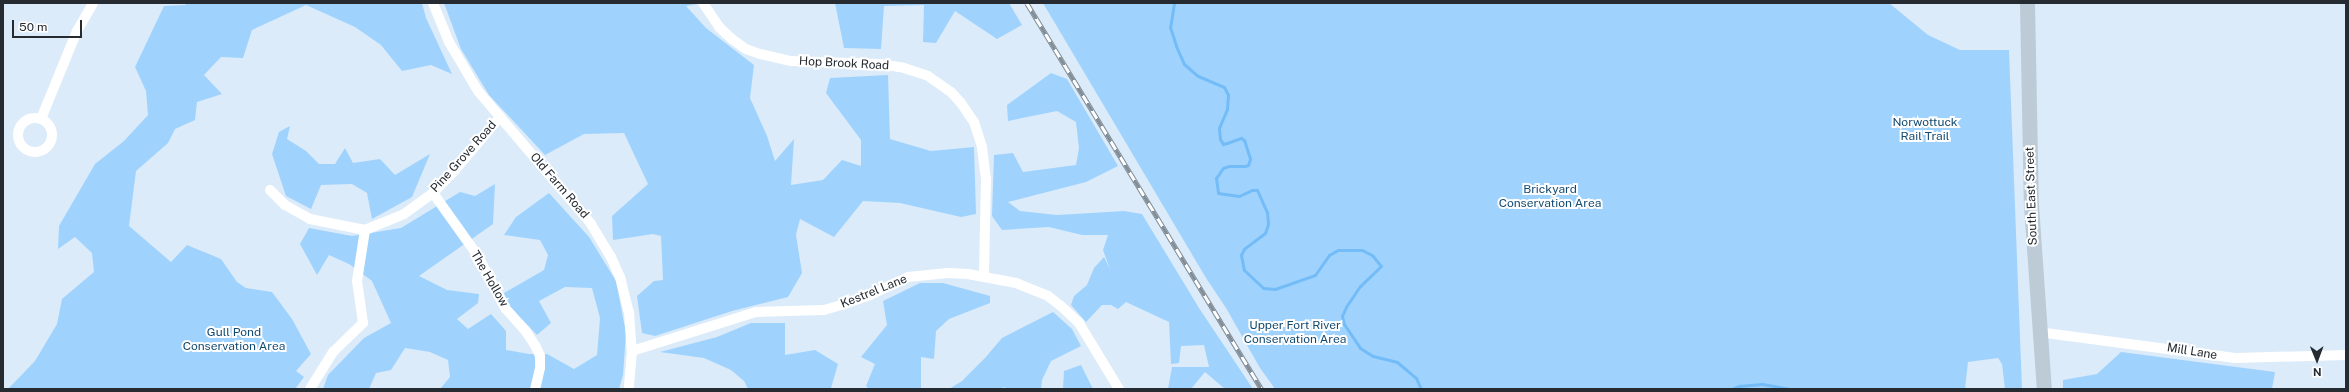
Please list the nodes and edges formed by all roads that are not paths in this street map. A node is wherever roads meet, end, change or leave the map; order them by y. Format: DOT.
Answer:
graph roads {
  1 [pos="94,3"];
  2 [pos="433,3"];
  3 [pos="704,3"];
  4 [pos="2027,3"];
  5 [pos="500,117"];
  6 [pos="41,119"];
  7 [pos="270,190"];
  8 [pos="433,193"];
  9 [pos="365,230"];
  10 [pos="984,277"];
  11 [pos="2038,332"];
  12 [pos="632,351"];
  13 [pos="2346,355"];
  14 [pos="310,389"];
  15 [pos="535,389"];
  16 [pos="629,389"];
  17 [pos="1119,389"];
  18 [pos="2044,389"];
  1 -- 6 [label="street"];
  2 -- 5 [label="street, Old Farm Road"];
  3 -- 10 [label="street, Hop Brook Road"];
  4 -- 11 [label="main road, South East Street"];
  5 -- 8 [label="street, Pine Grove Road"];
  5 -- 12 [label="street, Old Farm Road"];
  7 -- 9 [label="street"];
  8 -- 9 [label="street, Pine Grove Road"];
  8 -- 15 [label="street, The Hollow"];
  9 -- 14 [label="street"];
  10 -- 12 [label="street, Kestrel Lane"];
  10 -- 17 [label="street, Kestrel Lane"];
  11 -- 13 [label="street, Mill Lane"];
  11 -- 18 [label="main road, South East Street"];
  12 -- 16 [label="street, Old Farm Road"];
}
